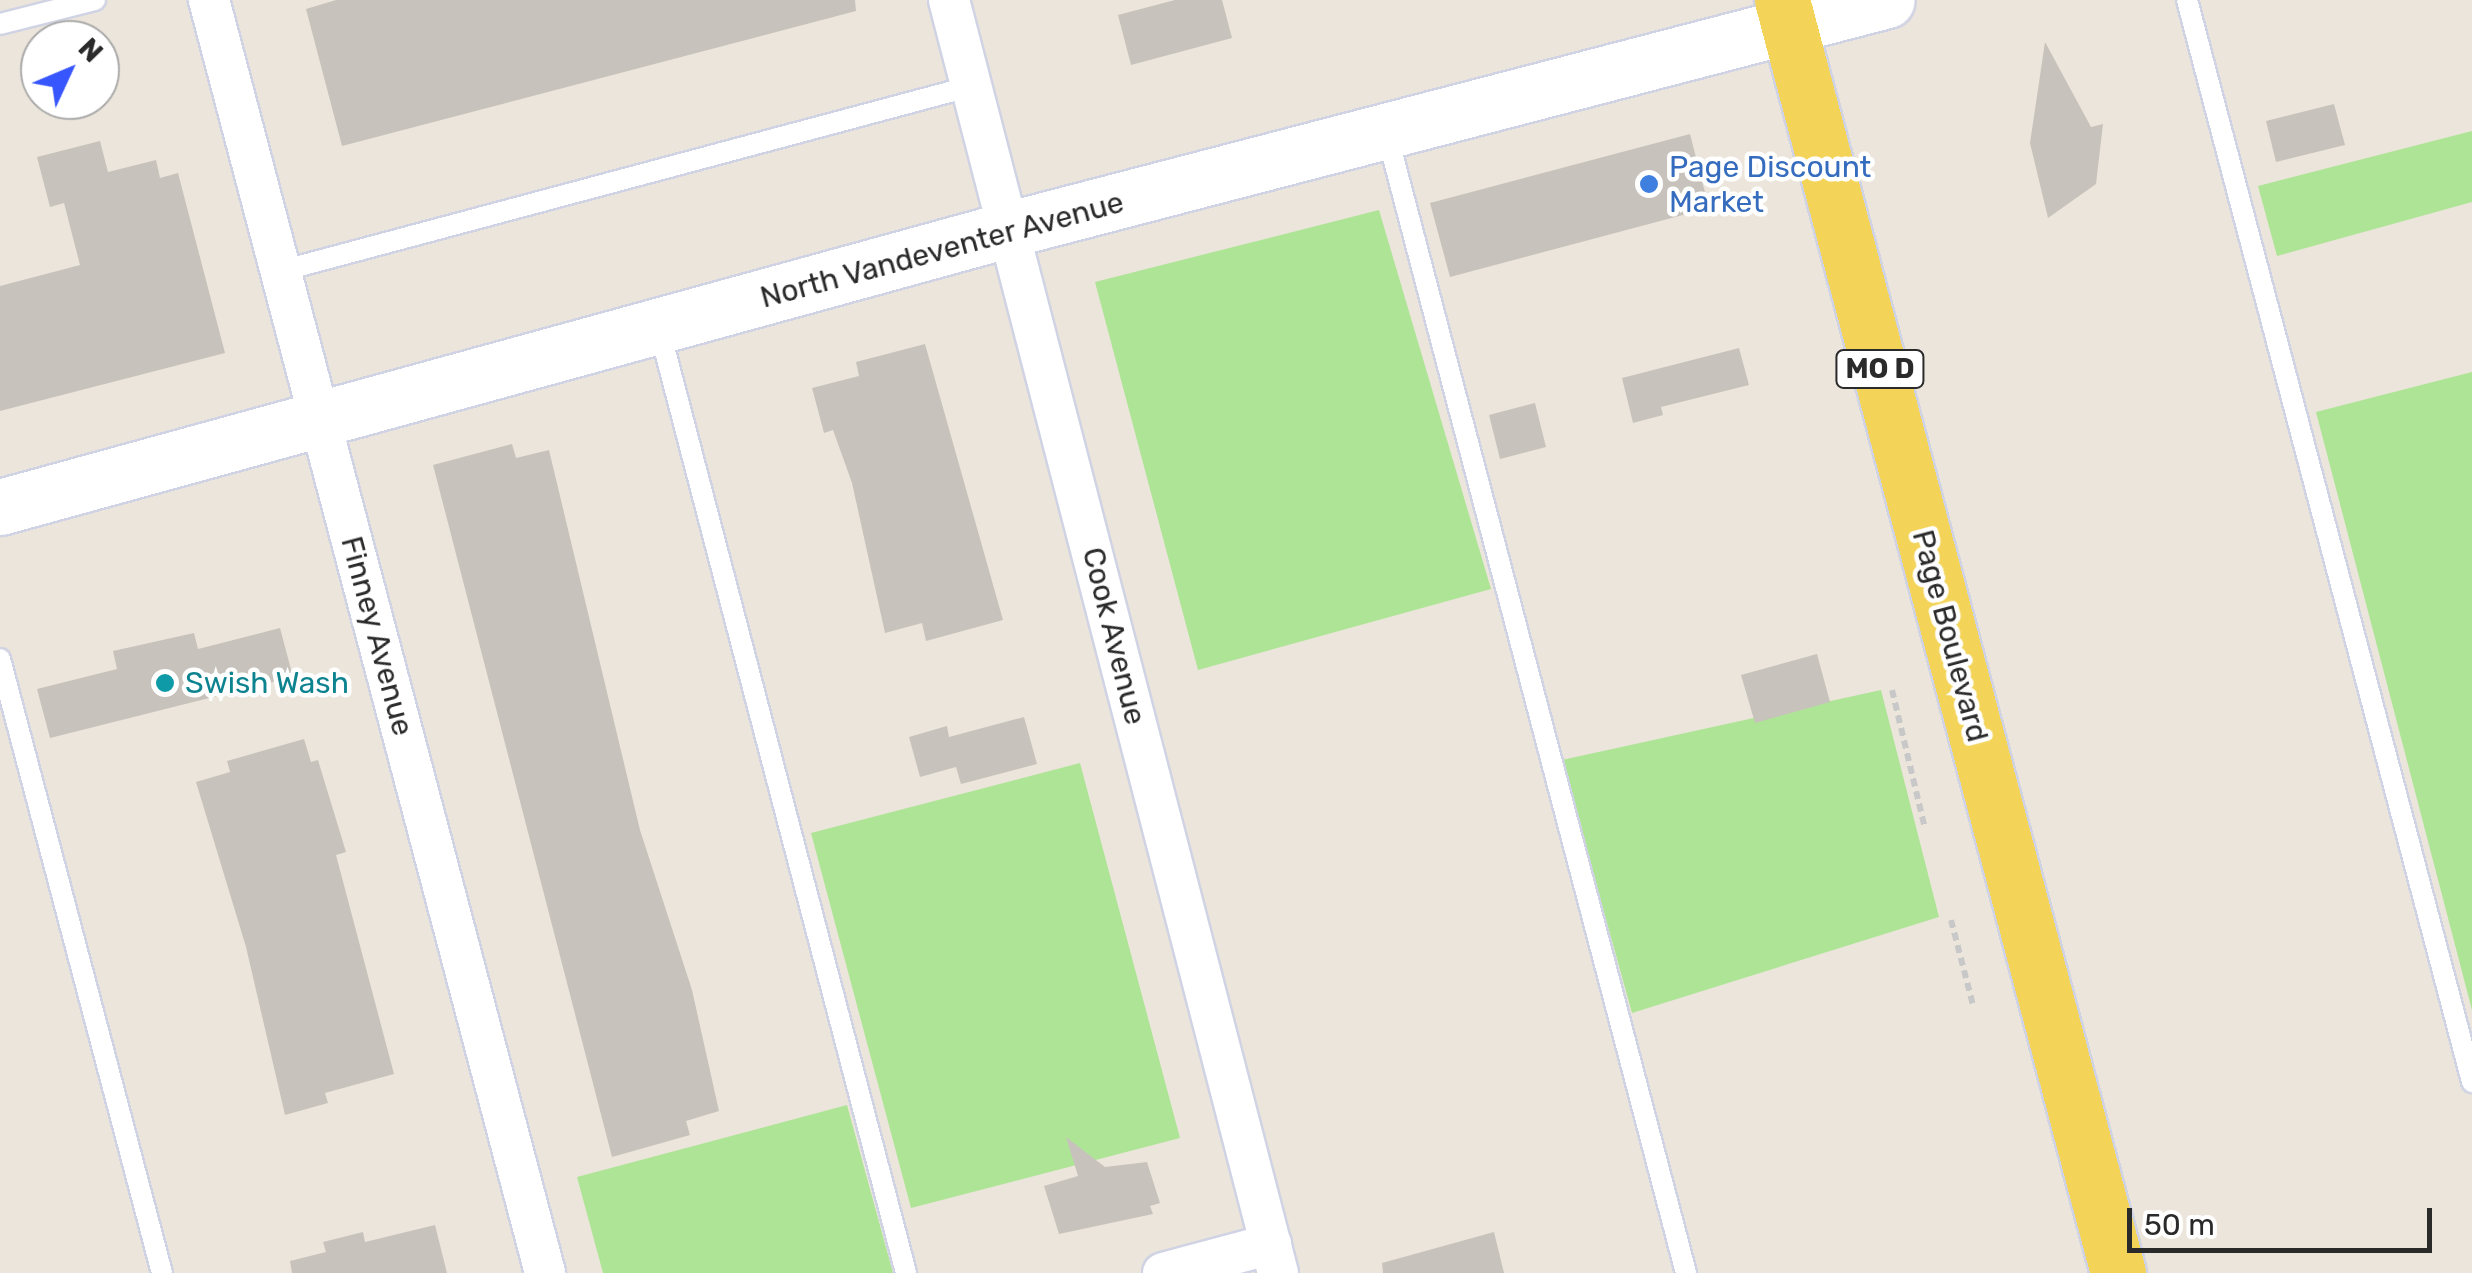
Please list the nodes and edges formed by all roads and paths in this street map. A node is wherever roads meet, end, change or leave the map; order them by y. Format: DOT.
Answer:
graph roads {
  1 [pos="95,0"];
  2 [pos="210,0"];
  3 [pos="949,0"];
  4 [pos="1887,0"];
  5 [pos="2187,0"];
  6 [pos="1785,13"];
  7 [pos="0,24"];
  8 [pos="972,86"];
  9 [pos="1386,132"];
  10 [pos="1010,229"];
  11 [pos="281,270"];
  12 [pos="659,328"];
  13 [pos="321,422"];
  14 [pos="0,508"];
  15 [pos="0,659"];
  16 [pos="1892,690"];
  17 [pos="1925,828"];
  18 [pos="1951,920"];
  19 [pos="1973,1005"];
  20 [pos="2472,1082"];
  21 [pos="1274,1258"];
  22 [pos="162,1273"];
  23 [pos="545,1273"];
  24 [pos="906,1273"];
  25 [pos="1164,1273"];
  26 [pos="1686,1273"];
  27 [pos="2118,1273"];
  1 -- 7 [label="lane"];
  2 -- 11 [label="street, Finney Avenue"];
  3 -- 8 [label="street, Cook Avenue"];
  4 -- 6 [label="main road, North Vandeventer Avenue"];
  5 -- 20 [label="lane"];
  6 -- 9 [label="main road, North Vandeventer Avenue"];
  6 -- 27 [label="main road, Page Boulevard / MO D"];
  8 -- 10 [label="street, Cook Avenue"];
  8 -- 11 [label="lane"];
  9 -- 10 [label="main road, North Vandeventer Avenue"];
  9 -- 26 [label="lane"];
  10 -- 12 [label="main road, North Vandeventer Avenue"];
  10 -- 21 [label="street, Cook Avenue"];
  11 -- 13 [label="street, Finney Avenue"];
  12 -- 13 [label="main road, North Vandeventer Avenue"];
  12 -- 24 [label="lane"];
  13 -- 14 [label="main road, North Vandeventer Avenue"];
  13 -- 23 [label="street, Finney Avenue"];
  15 -- 22 [label="lane"];
  16 -- 17 [label="path"];
  18 -- 19 [label="path"];
  21 -- 25 [label="street"];
}
